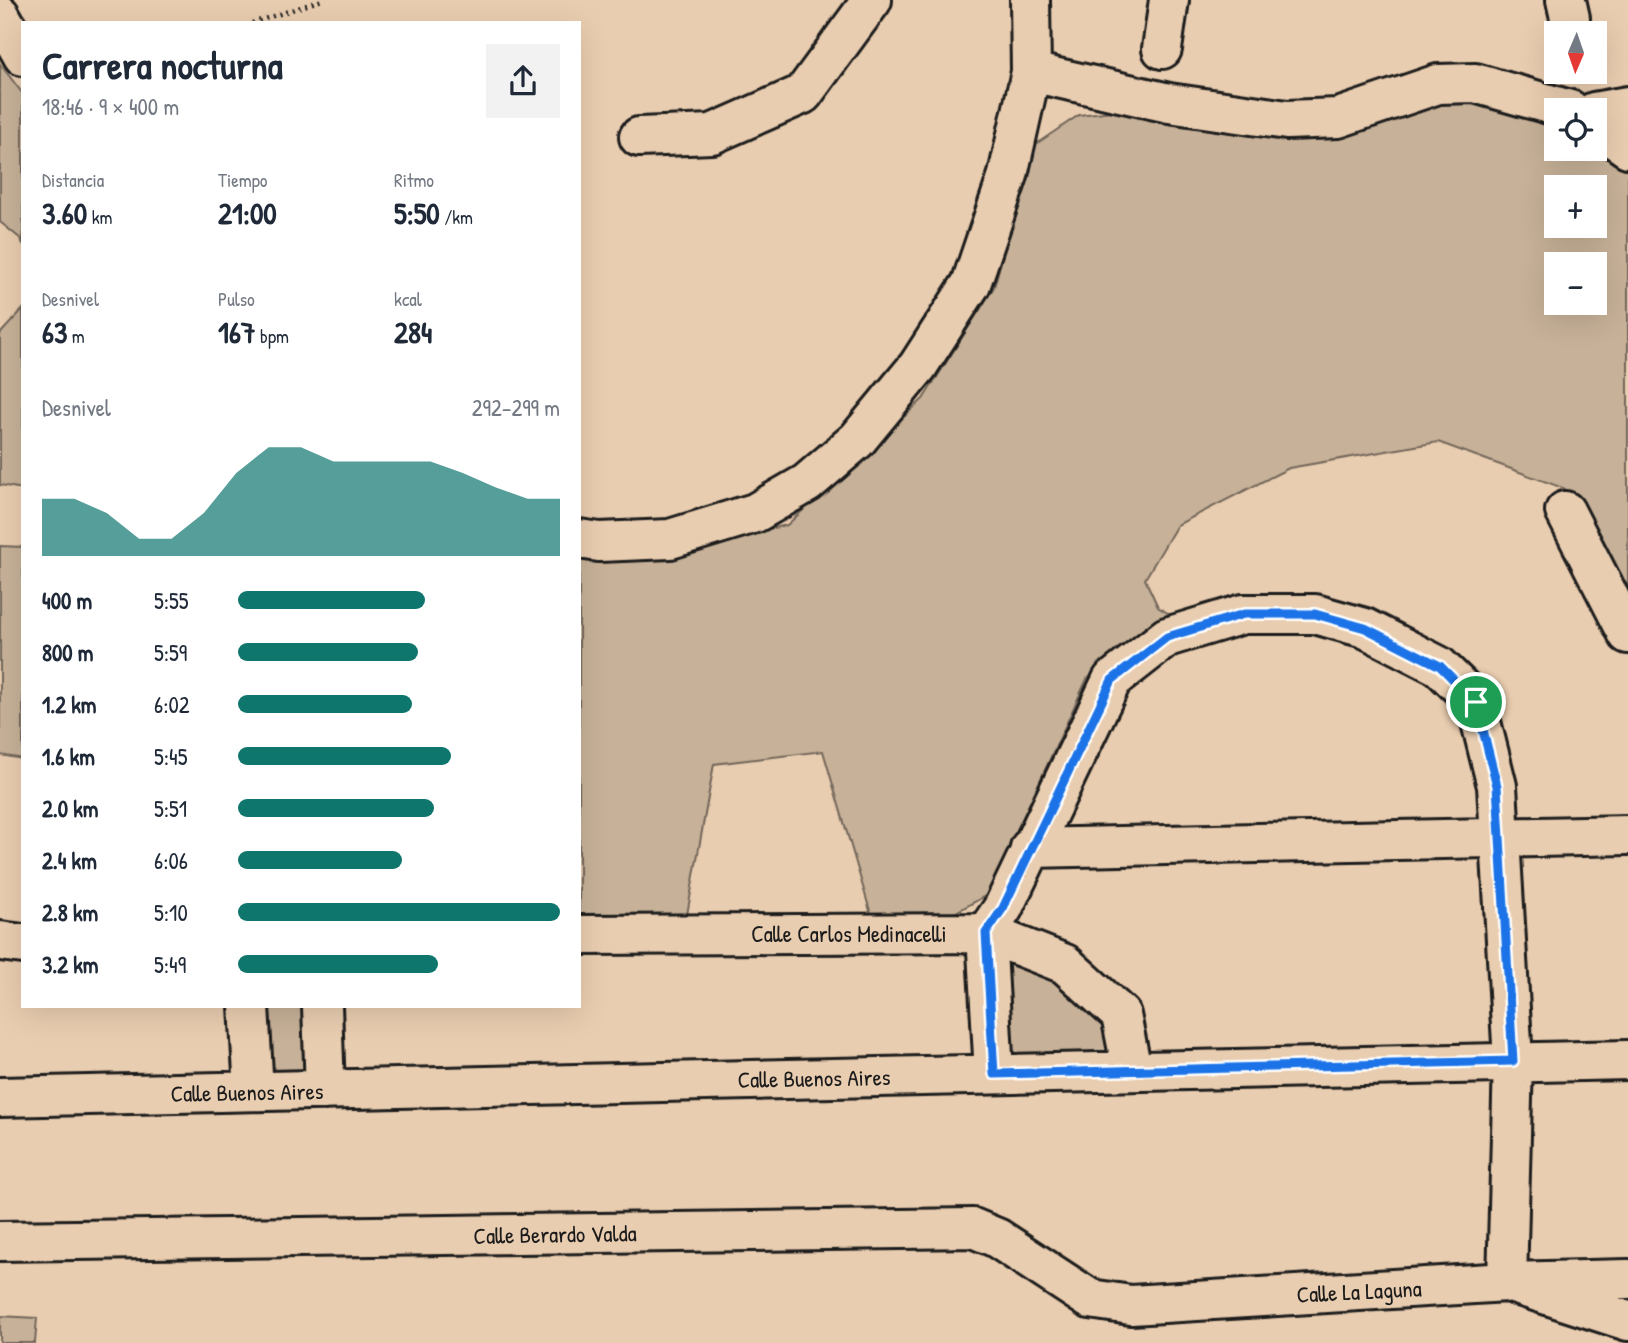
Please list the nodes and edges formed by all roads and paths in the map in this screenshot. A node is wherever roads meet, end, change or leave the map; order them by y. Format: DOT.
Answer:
graph roads {
  1 [pos="323,0"];
  2 [pos="872,0"];
  3 [pos="1030,0"];
  4 [pos="1168,0"];
  5 [pos="0,15"];
  6 [pos="258,21"];
  7 [pos="1162,49"];
  8 [pos="21,52"];
  9 [pos="1031,72"];
  10 [pos="1544,103"];
  11 [pos="1628,106"];
  12 [pos="1607,110"];
  13 [pos="1607,133"];
  14 [pos="639,137"];
  15 [pos="1628,148"];
  16 [pos="1565,511"];
  17 [pos="581,539"];
  18 [pos="1628,634"];
  19 [pos="1628,835"];
  20 [pos="1499,836"];
  21 [pos="1030,848"];
  22 [pos="986,933"];
  23 [pos="581,935"];
  24 [pos="0,941"];
  25 [pos="21,944"];
  26 [pos="249,1008"];
  27 [pos="323,1008"];
  28 [pos="1628,1060"];
  29 [pos="1513,1061"];
  30 [pos="1132,1071"];
  31 [pos="994,1074"];
  32 [pos="325,1090"];
  33 [pos="254,1091"];
  34 [pos="0,1097"];
  35 [pos="0,1241"];
  36 [pos="1628,1279"];
  37 [pos="1507,1282"];
  38 [pos="1090,1299"];
  39 [pos="1628,1321"];
  1 -- 6 [label="path"];
  2 -- 14 [label="street"];
  3 -- 9 [label="street"];
  4 -- 7 [label="street"];
  5 -- 8 [label="street"];
  9 -- 10 [label="street"];
  9 -- 17 [label="street"];
  11 -- 12 [label="street"];
  13 -- 15 [label="street"];
  16 -- 18 [label="street"];
  19 -- 20 [label="street"];
  20 -- 21 [label="street"];
  20 -- 21 [label="street"];
  20 -- 29 [label="street"];
  21 -- 22 [label="street"];
  22 -- 23 [label="street, Calle Carlos Medinacelli"];
  22 -- 30 [label="street, Calle Carlos Medinacelli"];
  22 -- 31 [label="street"];
  24 -- 25 [label="street"];
  26 -- 33 [label="street"];
  27 -- 32 [label="street"];
  28 -- 29 [label="street, Calle Buenos Aires"];
  29 -- 30 [label="street, Calle Buenos Aires"];
  29 -- 37 [label="street"];
  30 -- 31 [label="street, Calle Buenos Aires"];
  31 -- 32 [label="street, Calle Buenos Aires"];
  32 -- 33 [label="street, Calle Buenos Aires"];
  33 -- 34 [label="street, Calle Buenos Aires"];
  35 -- 38 [label="street, Calle Berardo Valda"];
  36 -- 37 [label="street, Calle La Laguna"];
  37 -- 38 [label="street, Calle La Laguna"];
  37 -- 39 [label="street"];
}
